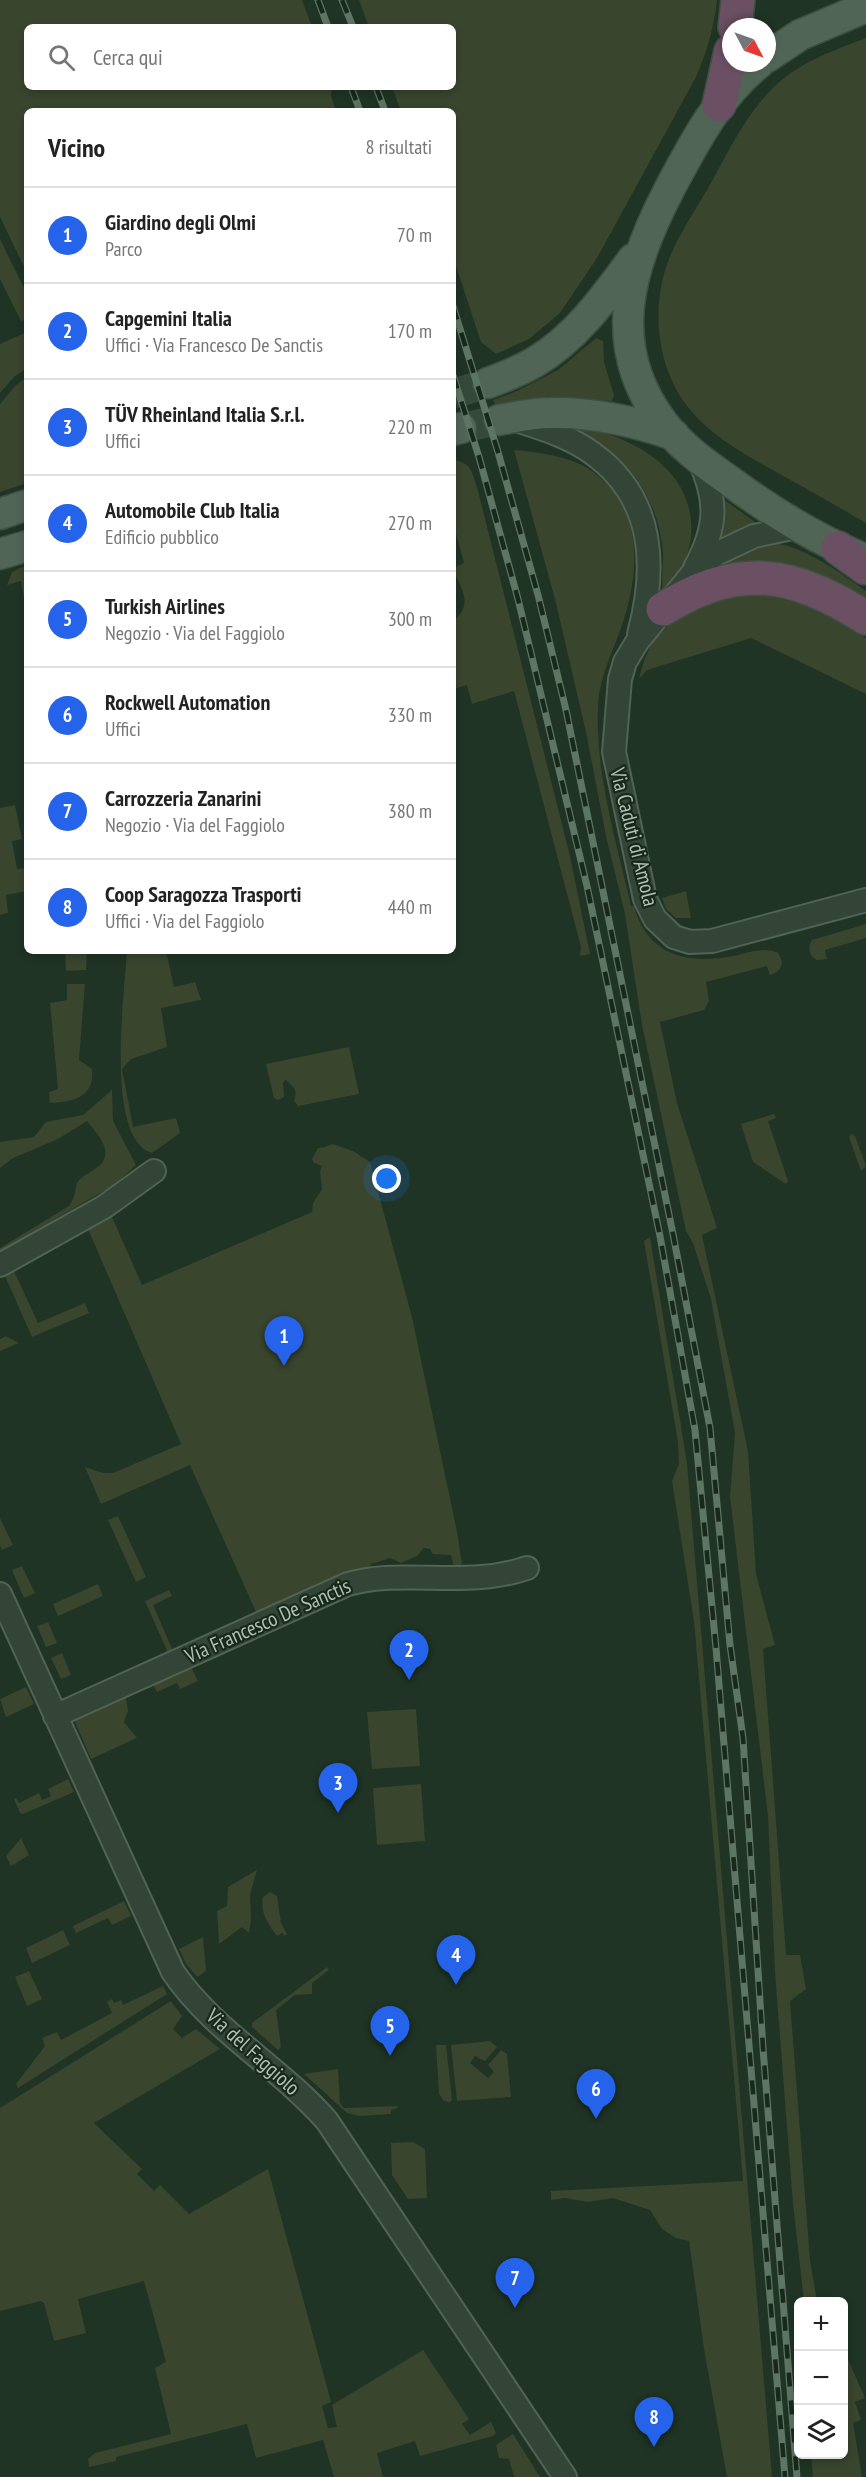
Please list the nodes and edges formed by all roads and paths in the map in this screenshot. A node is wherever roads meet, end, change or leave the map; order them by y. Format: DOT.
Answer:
graph roads {
  1 [pos="738,0"];
  2 [pos="859,10"];
  3 [pos="736,18"];
  4 [pos="776,51"];
  5 [pos="726,72"];
  6 [pos="750,72"];
  7 [pos="719,105"];
  8 [pos="642,247"];
  9 [pos="488,383"];
  10 [pos="505,419"];
  11 [pos="674,435"];
  12 [pos="699,459"];
  13 [pos="24,506"];
  14 [pos="0,514"];
  15 [pos="797,527"];
  16 [pos="24,547"];
  17 [pos="0,554"];
  18 [pos="852,554"];
  19 [pos="866,568"];
  20 [pos="692,574"];
  21 [pos="663,609"];
  22 [pos="866,618"];
  23 [pos="637,642"];
  24 [pos="866,900"];
  25 [pos="154,1171"];
  26 [pos="0,1264"];
  27 [pos="527,1568"];
  28 [pos="0,1594"];
  29 [pos="55,1716"];
  30 [pos="565,2477"];
  1 -- 3 [label="highway"];
  2 -- 4 [label="main road"];
  5 -- 7 [label="highway"];
  6 -- 7 [label="main road"];
  7 -- 8 [label="main road"];
  8 -- 9 [label="main road"];
  8 -- 11 [label="main road"];
  10 -- 11 [label="main road"];
  10 -- 23 [label="street, Via Caduti di Amola"];
  11 -- 12 [label="main road"];
  12 -- 15 [label="main road"];
  12 -- 20 [label="street, Via Caduti di Amola"];
  13 -- 14 [label="main road"];
  15 -- 18 [label="main road"];
  15 -- 20 [label="street, Via Caduti di Amola"];
  16 -- 17 [label="main road"];
  18 -- 19 [label="highway"];
  20 -- 21 [label="street, Via Caduti di Amola"];
  21 -- 22 [label="highway"];
  21 -- 23 [label="street, Via Caduti di Amola"];
  23 -- 24 [label="street, Via Caduti di Amola"];
  25 -- 26 [label="street"];
  27 -- 29 [label="street, Via Francesco De Sanctis"];
  28 -- 29 [label="street, Via del Faggiolo"];
  29 -- 30 [label="street, Via del Faggiolo"];
}
